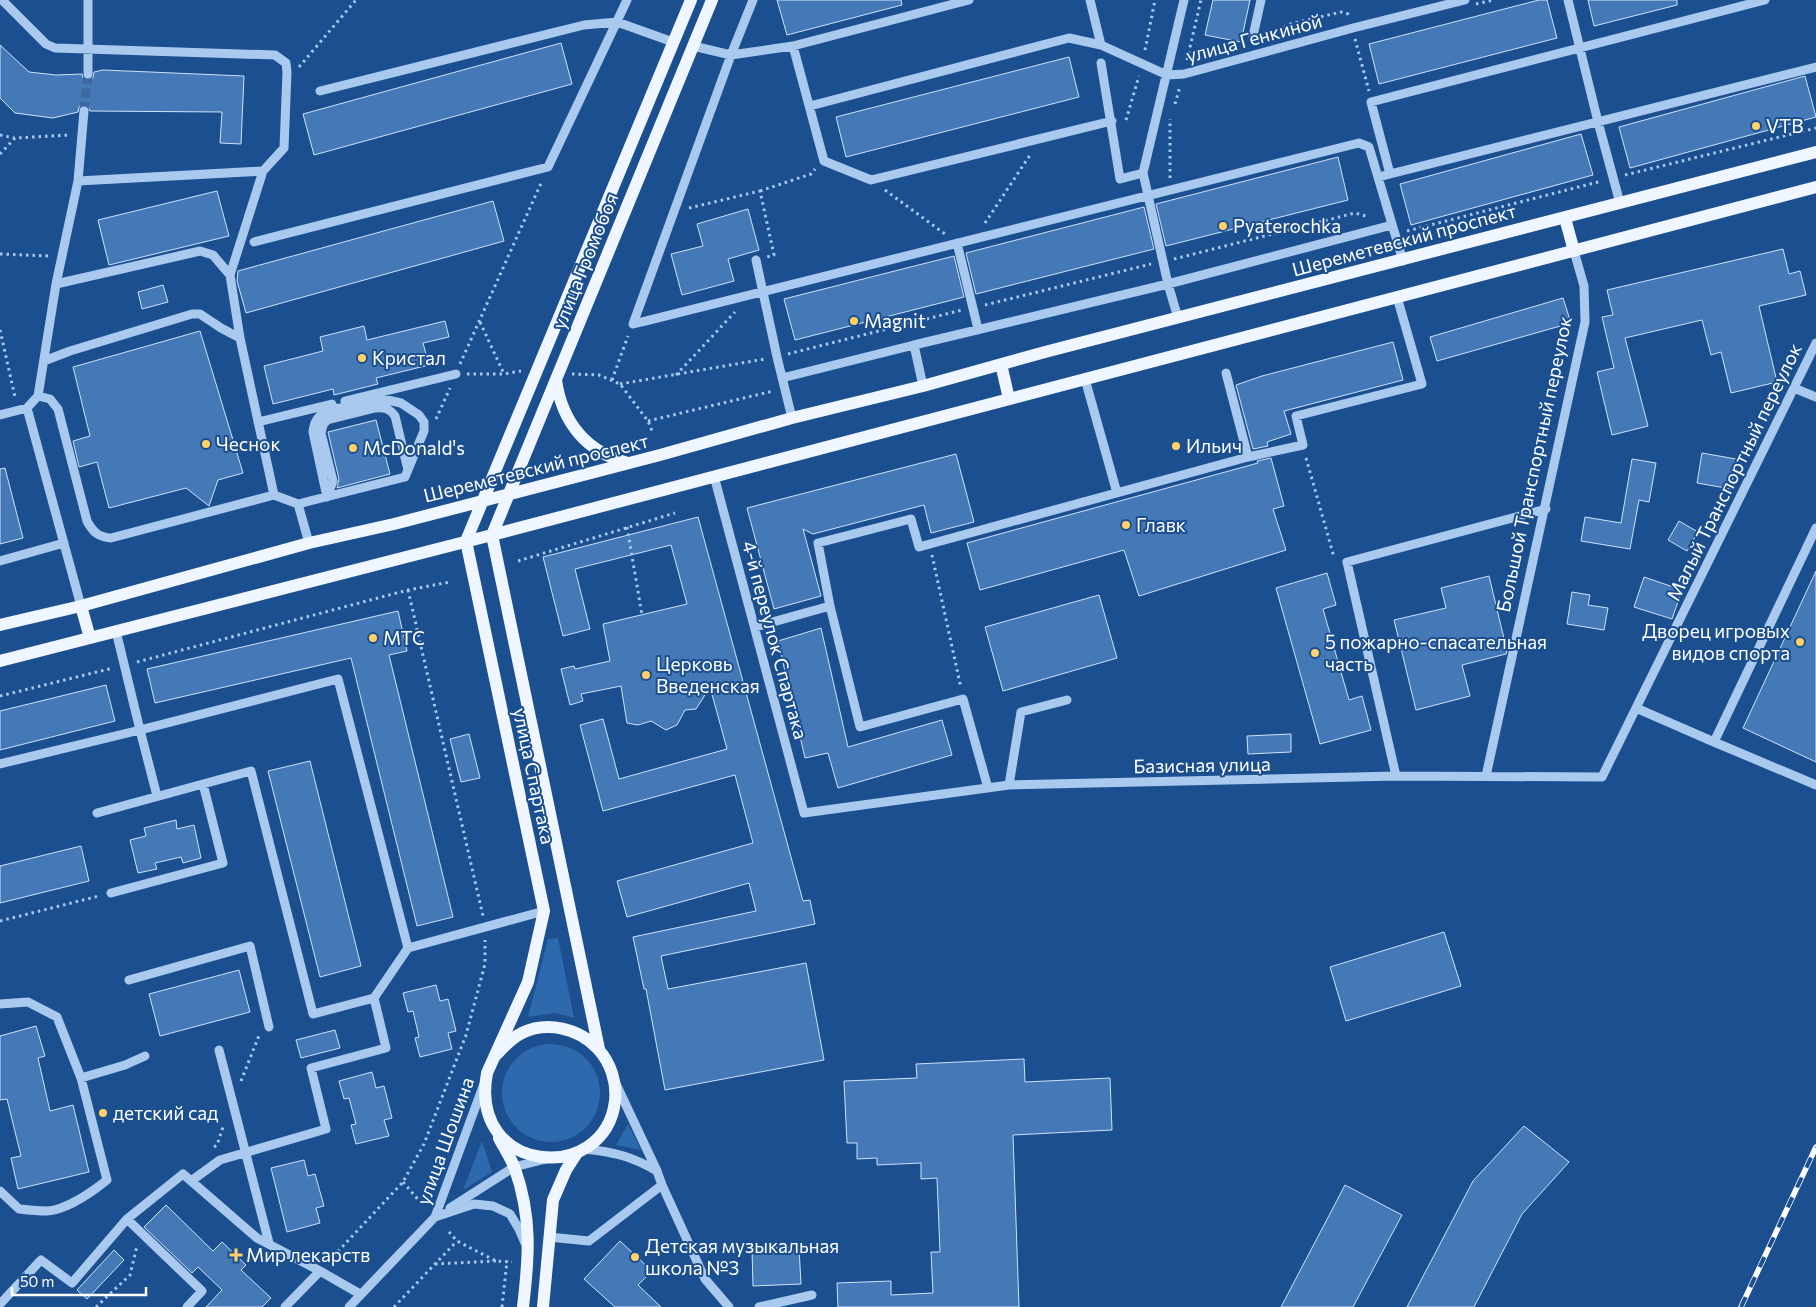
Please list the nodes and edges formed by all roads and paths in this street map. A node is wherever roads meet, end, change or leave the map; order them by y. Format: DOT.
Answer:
graph roads {
  1 [pos="2,0"];
  2 [pos="88,0"];
  3 [pos="356,0"];
  4 [pos="627,0"];
  5 [pos="691,0"];
  6 [pos="712,0"];
  7 [pos="754,0"];
  8 [pos="969,0"];
  9 [pos="1090,0"];
  10 [pos="1155,0"];
  11 [pos="1184,0"];
  12 [pos="1201,0"];
  13 [pos="1261,0"];
  14 [pos="1466,0"];
  15 [pos="1568,0"];
  16 [pos="1764,0"];
  17 [pos="617,22"];
  18 [pos="1253,36"];
  19 [pos="1354,37"];
  20 [pos="673,42"];
  21 [pos="1101,45"];
  22 [pos="693,46"];
  23 [pos="793,46"];
  24 [pos="1580,47"];
  25 [pos="88,48"];
  26 [pos="730,55"];
  27 [pos="1101,63"];
  28 [pos="1142,65"];
  29 [pos="1816,66"];
  30 [pos="88,74"];
  31 [pos="1184,74"];
  32 [pos="1167,75"];
  33 [pos="287,81"];
  34 [pos="320,91"];
  35 [pos="1371,102"];
  36 [pos="810,106"];
  37 [pos="1173,110"];
  38 [pos="84,111"];
  39 [pos="1170,119"];
  40 [pos="1112,121"];
  41 [pos="1598,122"];
  42 [pos="1125,126"];
  43 [pos="83,134"];
  44 [pos="0,135"];
  45 [pos="15,138"];
  46 [pos="1040,138"];
  47 [pos="1816,152"];
  48 [pos="0,154"];
  49 [pos="824,161"];
  50 [pos="548,167"];
  51 [pos="263,171"];
  52 [pos="1143,173"];
  53 [pos="1390,174"];
  54 [pos="1379,176"];
  55 [pos="870,180"];
  56 [pos="78,181"];
  57 [pos="1171,188"];
  58 [pos="1816,188"];
  59 [pos="760,191"];
  60 [pos="1147,195"];
  61 [pos="1620,203"];
  62 [pos="673,211"];
  63 [pos="1565,218"];
  64 [pos="1392,225"];
  65 [pos="975,238"];
  66 [pos="254,242"];
  67 [pos="958,243"];
  68 [pos="1574,251"];
  69 [pos="0,254"];
  70 [pos="62,257"];
  71 [pos="756,260"];
  72 [pos="1402,260"];
  73 [pos="230,275"];
  74 [pos="56,284"];
  75 [pos="1168,284"];
  76 [pos="763,292"];
  77 [pos="751,296"];
  78 [pos="1397,297"];
  79 [pos="1178,318"];
  80 [pos="480,321"];
  81 [pos="633,324"];
  82 [pos="978,329"];
  83 [pos="0,330"];
  84 [pos="240,338"];
  85 [pos="1816,343"];
  86 [pos="914,344"];
  87 [pos="44,361"];
  88 [pos="1001,364"];
  89 [pos="526,370"];
  90 [pos="1226,373"];
  91 [pos="456,374"];
  92 [pos="504,374"];
  93 [pos="571,374"];
  94 [pos="676,376"];
  95 [pos="782,378"];
  96 [pos="1085,379"];
  97 [pos="556,380"];
  98 [pos="612,380"];
  99 [pos="923,386"];
  100 [pos="785,388"];
  101 [pos="1794,388"];
  102 [pos="38,396"];
  103 [pos="1816,397"];
  104 [pos="1009,399"];
  105 [pos="27,408"];
  106 [pos="18,410"];
  107 [pos="0,415"];
  108 [pos="792,418"];
  109 [pos="436,419"];
  110 [pos="648,421"];
  111 [pos="258,422"];
  112 [pos="652,431"];
  113 [pos="1303,445"];
  114 [pos="1248,457"];
  115 [pos="628,463"];
  116 [pos="408,470"];
  117 [pos="714,476"];
  118 [pos="1117,493"];
  119 [pos="510,494"];
  120 [pos="274,495"];
  121 [pos="328,497"];
  122 [pos="483,501"];
  123 [pos="298,504"];
  124 [pos="1546,509"];
  125 [pos="675,513"];
  126 [pos="627,527"];
  127 [pos="1816,528"];
  128 [pos="492,535"];
  129 [pos="466,541"];
  130 [pos="64,543"];
  131 [pos="309,543"];
  132 [pos="930,545"];
  133 [pos="0,561"];
  134 [pos="518,561"];
  135 [pos="1347,562"];
  136 [pos="450,582"];
  137 [pos="80,606"];
  138 [pos="830,606"];
  139 [pos="642,615"];
  140 [pos="0,625"];
  141 [pos="755,626"];
  142 [pos="116,631"];
  143 [pos="90,638"];
  144 [pos="0,661"];
  145 [pos="124,666"];
  146 [pos="0,696"];
  147 [pos="963,699"];
  148 [pos="1067,700"];
  149 [pos="1636,708"];
  150 [pos="140,730"];
  151 [pos="1714,742"];
  152 [pos="0,764"];
  153 [pos="1396,776"];
  154 [pos="1486,776"];
  155 [pos="1602,777"];
  156 [pos="203,784"];
  157 [pos="1009,785"];
  158 [pos="1816,785"];
  159 [pos="988,788"];
  160 [pos="157,796"];
  161 [pos="804,813"];
  162 [pos="96,814"];
  163 [pos="111,893"];
  164 [pos="544,911"];
  165 [pos="0,921"];
  166 [pos="408,948"];
  167 [pos="129,980"];
  168 [pos="374,998"];
  169 [pos="0,1004"];
  170 [pos="269,1026"];
  171 [pos="599,1049"];
  172 [pos="219,1050"];
  173 [pos="145,1056"];
  174 [pos="496,1056"];
  175 [pos="487,1074"];
  176 [pos="81,1078"];
  177 [pos="615,1082"];
  178 [pos="494,1128"];
  179 [pos="580,1151"];
  180 [pos="246,1153"];
  181 [pos="550,1158"];
  182 [pos="514,1167"];
  183 [pos="658,1171"];
  184 [pos="191,1181"];
  185 [pos="403,1182"];
  186 [pos="662,1184"];
  187 [pos="0,1191"];
  188 [pos="421,1203"];
  189 [pos="435,1217"];
  190 [pos="127,1219"];
  191 [pos="140,1231"];
  192 [pos="449,1232"];
  193 [pos="549,1237"];
  194 [pos="457,1241"];
  195 [pos="269,1243"];
  196 [pos="496,1261"];
  197 [pos="507,1261"];
  198 [pos="513,1262"];
  199 [pos="528,1264"];
  200 [pos="433,1265"];
  201 [pos="320,1271"];
  202 [pos="360,1294"];
  203 [pos="812,1295"];
  204 [pos="0,1304"];
  205 [pos="96,1307"];
  206 [pos="187,1307"];
  207 [pos="285,1307"];
  208 [pos="349,1307"];
  209 [pos="394,1307"];
  210 [pos="502,1307"];
  211 [pos="523,1307"];
  212 [pos="543,1307"];
  213 [pos="729,1307"];
  214 [pos="759,1307"];
  1 -- 25 [label="street"];
  2 -- 25 [label="street"];
  3 -- 33 [label="path"];
  4 -- 17 [label="street"];
  5 -- 20 [label="main road, улица Громобоя"];
  6 -- 22 [label="main road, улица Громобоя"];
  7 -- 26 [label="street"];
  8 -- 23 [label="street"];
  9 -- 21 [label="street"];
  10 -- 28 [label="path"];
  11 -- 32 [label="street"];
  12 -- 31 [label="path"];
  13 -- 18 [label="street"];
  14 -- 31 [label="street, улица Генкиной"];
  15 -- 24 [label="street"];
  16 -- 24 [label="street"];
  17 -- 20 [label="street"];
  17 -- 34 [label="street"];
  17 -- 50 [label="street"];
  19 -- 35 [label="path"];
  20 -- 122 [label="main road, улица Громобоя"];
  21 -- 28 [label="street"];
  21 -- 36 [label="street"];
  22 -- 26 [label="street"];
  22 -- 97 [label="main road, улица Громобоя"];
  23 -- 26 [label="street"];
  23 -- 36 [label="street"];
  24 -- 35 [label="street"];
  24 -- 41 [label="street"];
  25 -- 30 [label="street"];
  25 -- 33 [label="street"];
  26 -- 62 [label="street"];
  27 -- 40 [label="street"];
  28 -- 32 [label="street"];
  28 -- 42 [label="path"];
  29 -- 41 [label="street"];
  31 -- 32 [label="street, улица Генкиной"];
  31 -- 37 [label="path"];
  32 -- 52 [label="street"];
  33 -- 51 [label="street"];
  35 -- 53 [label="street"];
  36 -- 49 [label="street"];
  38 -- 43 [label="street"];
  39 -- 57 [label="path"];
  40 -- 46 [label="street"];
  40 -- 52 [label="street"];
  41 -- 53 [label="street"];
  41 -- 61 [label="street"];
  43 -- 45 [label="path"];
  43 -- 56 [label="street"];
  44 -- 45 [label="path"];
  45 -- 48 [label="path"];
  46 -- 55 [label="street"];
  46 -- 65 [label="path"];
  47 -- 61 [label="main road, Шереметевский проспект"];
  49 -- 55 [label="street"];
  49 -- 59 [label="path"];
  50 -- 66 [label="street"];
  50 -- 80 [label="path"];
  51 -- 56 [label="street"];
  51 -- 73 [label="street"];
  52 -- 60 [label="street"];
  53 -- 54 [label="street"];
  54 -- 57 [label="street"];
  54 -- 64 [label="street"];
  55 -- 67 [label="path"];
  56 -- 70 [label="street"];
  57 -- 60 [label="street"];
  58 -- 68 [label="main road"];
  59 -- 62 [label="path"];
  59 -- 71 [label="path"];
  60 -- 65 [label="street"];
  60 -- 75 [label="street"];
  61 -- 63 [label="main road, Шереметевский проспект"];
  62 -- 81 [label="street"];
  63 -- 68 [label="main road, Большой Транспортный переулок"];
  63 -- 72 [label="main road, Шереметевский проспект"];
  64 -- 72 [label="street"];
  64 -- 75 [label="street"];
  65 -- 67 [label="street"];
  67 -- 76 [label="street"];
  67 -- 82 [label="street"];
  68 -- 78 [label="main road"];
  68 -- 124 [label="street, Большой Транспортный переулок"];
  69 -- 70 [label="path"];
  70 -- 74 [label="street"];
  71 -- 76 [label="street"];
  72 -- 79 [label="main road, Шереметевский проспект"];
  73 -- 74 [label="street"];
  73 -- 84 [label="street"];
  74 -- 87 [label="street"];
  75 -- 79 [label="street"];
  75 -- 82 [label="street"];
  76 -- 77 [label="street"];
  76 -- 95 [label="street"];
  77 -- 81 [label="street"];
  77 -- 94 [label="path"];
  78 -- 96 [label="main road"];
  78 -- 113 [label="street"];
  79 -- 88 [label="main road, Шереметевский проспект"];
  80 -- 91 [label="path"];
  80 -- 92 [label="path"];
  81 -- 98 [label="path"];
  82 -- 86 [label="street"];
  83 -- 106 [label="path"];
  84 -- 87 [label="street"];
  84 -- 111 [label="street"];
  85 -- 101 [label="street, Малый Транспортный переулок"];
  86 -- 95 [label="street"];
  86 -- 99 [label="street"];
  87 -- 102 [label="street"];
  88 -- 99 [label="main road, Шереметевский проспект"];
  88 -- 104 [label="main road"];
  89 -- 92 [label="path"];
  90 -- 114 [label="street"];
  91 -- 92 [label="path"];
  91 -- 109 [label="path"];
  91 -- 111 [label="street"];
  93 -- 98 [label="path"];
  95 -- 100 [label="street"];
  96 -- 104 [label="main road"];
  96 -- 118 [label="street"];
  97 -- 115 [label="main road"];
  97 -- 119 [label="main road, улица Громобоя"];
  98 -- 110 [label="path"];
  99 -- 108 [label="main road, Шереметевский проспект"];
  100 -- 108 [label="street"];
  100 -- 110 [label="path"];
  101 -- 103 [label="street"];
  101 -- 149 [label="street, Малый Транспортный переулок"];
  102 -- 105 [label="street"];
  102 -- 120 [label="street"];
  104 -- 117 [label="main road"];
  105 -- 106 [label="street"];
  105 -- 130 [label="street"];
  106 -- 107 [label="street"];
  108 -- 115 [label="main road, Шереметевский проспект"];
  110 -- 112 [label="path"];
  111 -- 120 [label="street"];
  113 -- 114 [label="street"];
  113 -- 135 [label="path"];
  114 -- 118 [label="street"];
  115 -- 119 [label="main road, Шереметевский проспект"];
  116 -- 121 [label="street"];
  116 -- 121 [label="street"];
  116 -- 121 [label="street"];
  117 -- 128 [label="main road"];
  117 -- 141 [label="street, 4-й переулок Спартака"];
  118 -- 132 [label="street"];
  119 -- 122 [label="main road, Шереметевский проспект"];
  119 -- 128 [label="main road, улица Громобоя"];
  120 -- 123 [label="street"];
  121 -- 123 [label="street"];
  122 -- 129 [label="main road"];
  122 -- 131 [label="main road, Шереметевский проспект"];
  123 -- 131 [label="street"];
  124 -- 135 [label="street"];
  124 -- 154 [label="street, Большой Транспортный переулок"];
  125 -- 126 [label="path"];
  126 -- 134 [label="path"];
  126 -- 139 [label="path"];
  127 -- 151 [label="street"];
  128 -- 129 [label="main road"];
  128 -- 171 [label="main road, улица Спартака"];
  129 -- 142 [label="main road"];
  129 -- 164 [label="main road, улица Спартака"];
  130 -- 133 [label="street"];
  130 -- 137 [label="street"];
  131 -- 137 [label="main road, Шереметевский проспект"];
  132 -- 138 [label="street"];
  132 -- 147 [label="path"];
  135 -- 153 [label="street"];
  136 -- 145 [label="path"];
  137 -- 140 [label="main road, Шереметевский проспект"];
  137 -- 143 [label="main road"];
  138 -- 141 [label="street"];
  138 -- 147 [label="street"];
  141 -- 161 [label="street, 4-й переулок Спартака"];
  142 -- 143 [label="main road"];
  142 -- 145 [label="street"];
  143 -- 144 [label="main road"];
  145 -- 146 [label="path"];
  145 -- 150 [label="street"];
  147 -- 159 [label="street"];
  148 -- 157 [label="street"];
  149 -- 151 [label="street"];
  149 -- 155 [label="street, Малый Транспортный переулок"];
  150 -- 152 [label="street"];
  150 -- 160 [label="street"];
  150 -- 166 [label="street"];
  151 -- 158 [label="street"];
  153 -- 154 [label="street, Базисная улица"];
  153 -- 157 [label="street, Базисная улица"];
  154 -- 155 [label="street, Базисная улица"];
  156 -- 160 [label="street"];
  156 -- 163 [label="street"];
  156 -- 168 [label="street"];
  157 -- 159 [label="street, Базисная улица"];
  159 -- 161 [label="street, Базисная улица"];
  160 -- 162 [label="street"];
  163 -- 165 [label="path"];
  164 -- 166 [label="street"];
  164 -- 174 [label="main road, улица Спартака"];
  166 -- 168 [label="street"];
  167 -- 170 [label="street"];
  168 -- 180 [label="street"];
  169 -- 176 [label="street"];
  171 -- 174 [label="main road"];
  171 -- 177 [label="main road"];
  172 -- 180 [label="street"];
  173 -- 176 [label="street"];
  174 -- 175 [label="main road"];
  175 -- 178 [label="main road"];
  175 -- 189 [label="street, улица Шошина"];
  176 -- 187 [label="street"];
  177 -- 179 [label="main road"];
  177 -- 183 [label="street"];
  178 -- 181 [label="main road"];
  178 -- 182 [label="main road"];
  179 -- 181 [label="main road"];
  179 -- 183 [label="street"];
  179 -- 193 [label="main road"];
  180 -- 184 [label="street"];
  180 -- 195 [label="street"];
  181 -- 182 [label="street"];
  182 -- 189 [label="street"];
  182 -- 199 [label="main road"];
  183 -- 186 [label="street"];
  184 -- 190 [label="street"];
  184 -- 195 [label="street"];
  185 -- 188 [label="path"];
  186 -- 193 [label="street"];
  186 -- 213 [label="street"];
  189 -- 199 [label="street"];
  189 -- 202 [label="street, улица Шошина"];
  190 -- 191 [label="street"];
  190 -- 204 [label="street"];
  191 -- 205 [label="path"];
  191 -- 206 [label="street"];
  192 -- 194 [label="path"];
  193 -- 212 [label="main road"];
  194 -- 196 [label="path"];
  194 -- 200 [label="path"];
  195 -- 201 [label="street"];
  196 -- 197 [label="path"];
  196 -- 200 [label="path"];
  197 -- 198 [label="path"];
  197 -- 210 [label="path"];
  199 -- 211 [label="main road"];
  200 -- 209 [label="path"];
  201 -- 202 [label="street"];
  201 -- 207 [label="street"];
  202 -- 208 [label="street, улица Шошина"];
  203 -- 214 [label="street"];
}
